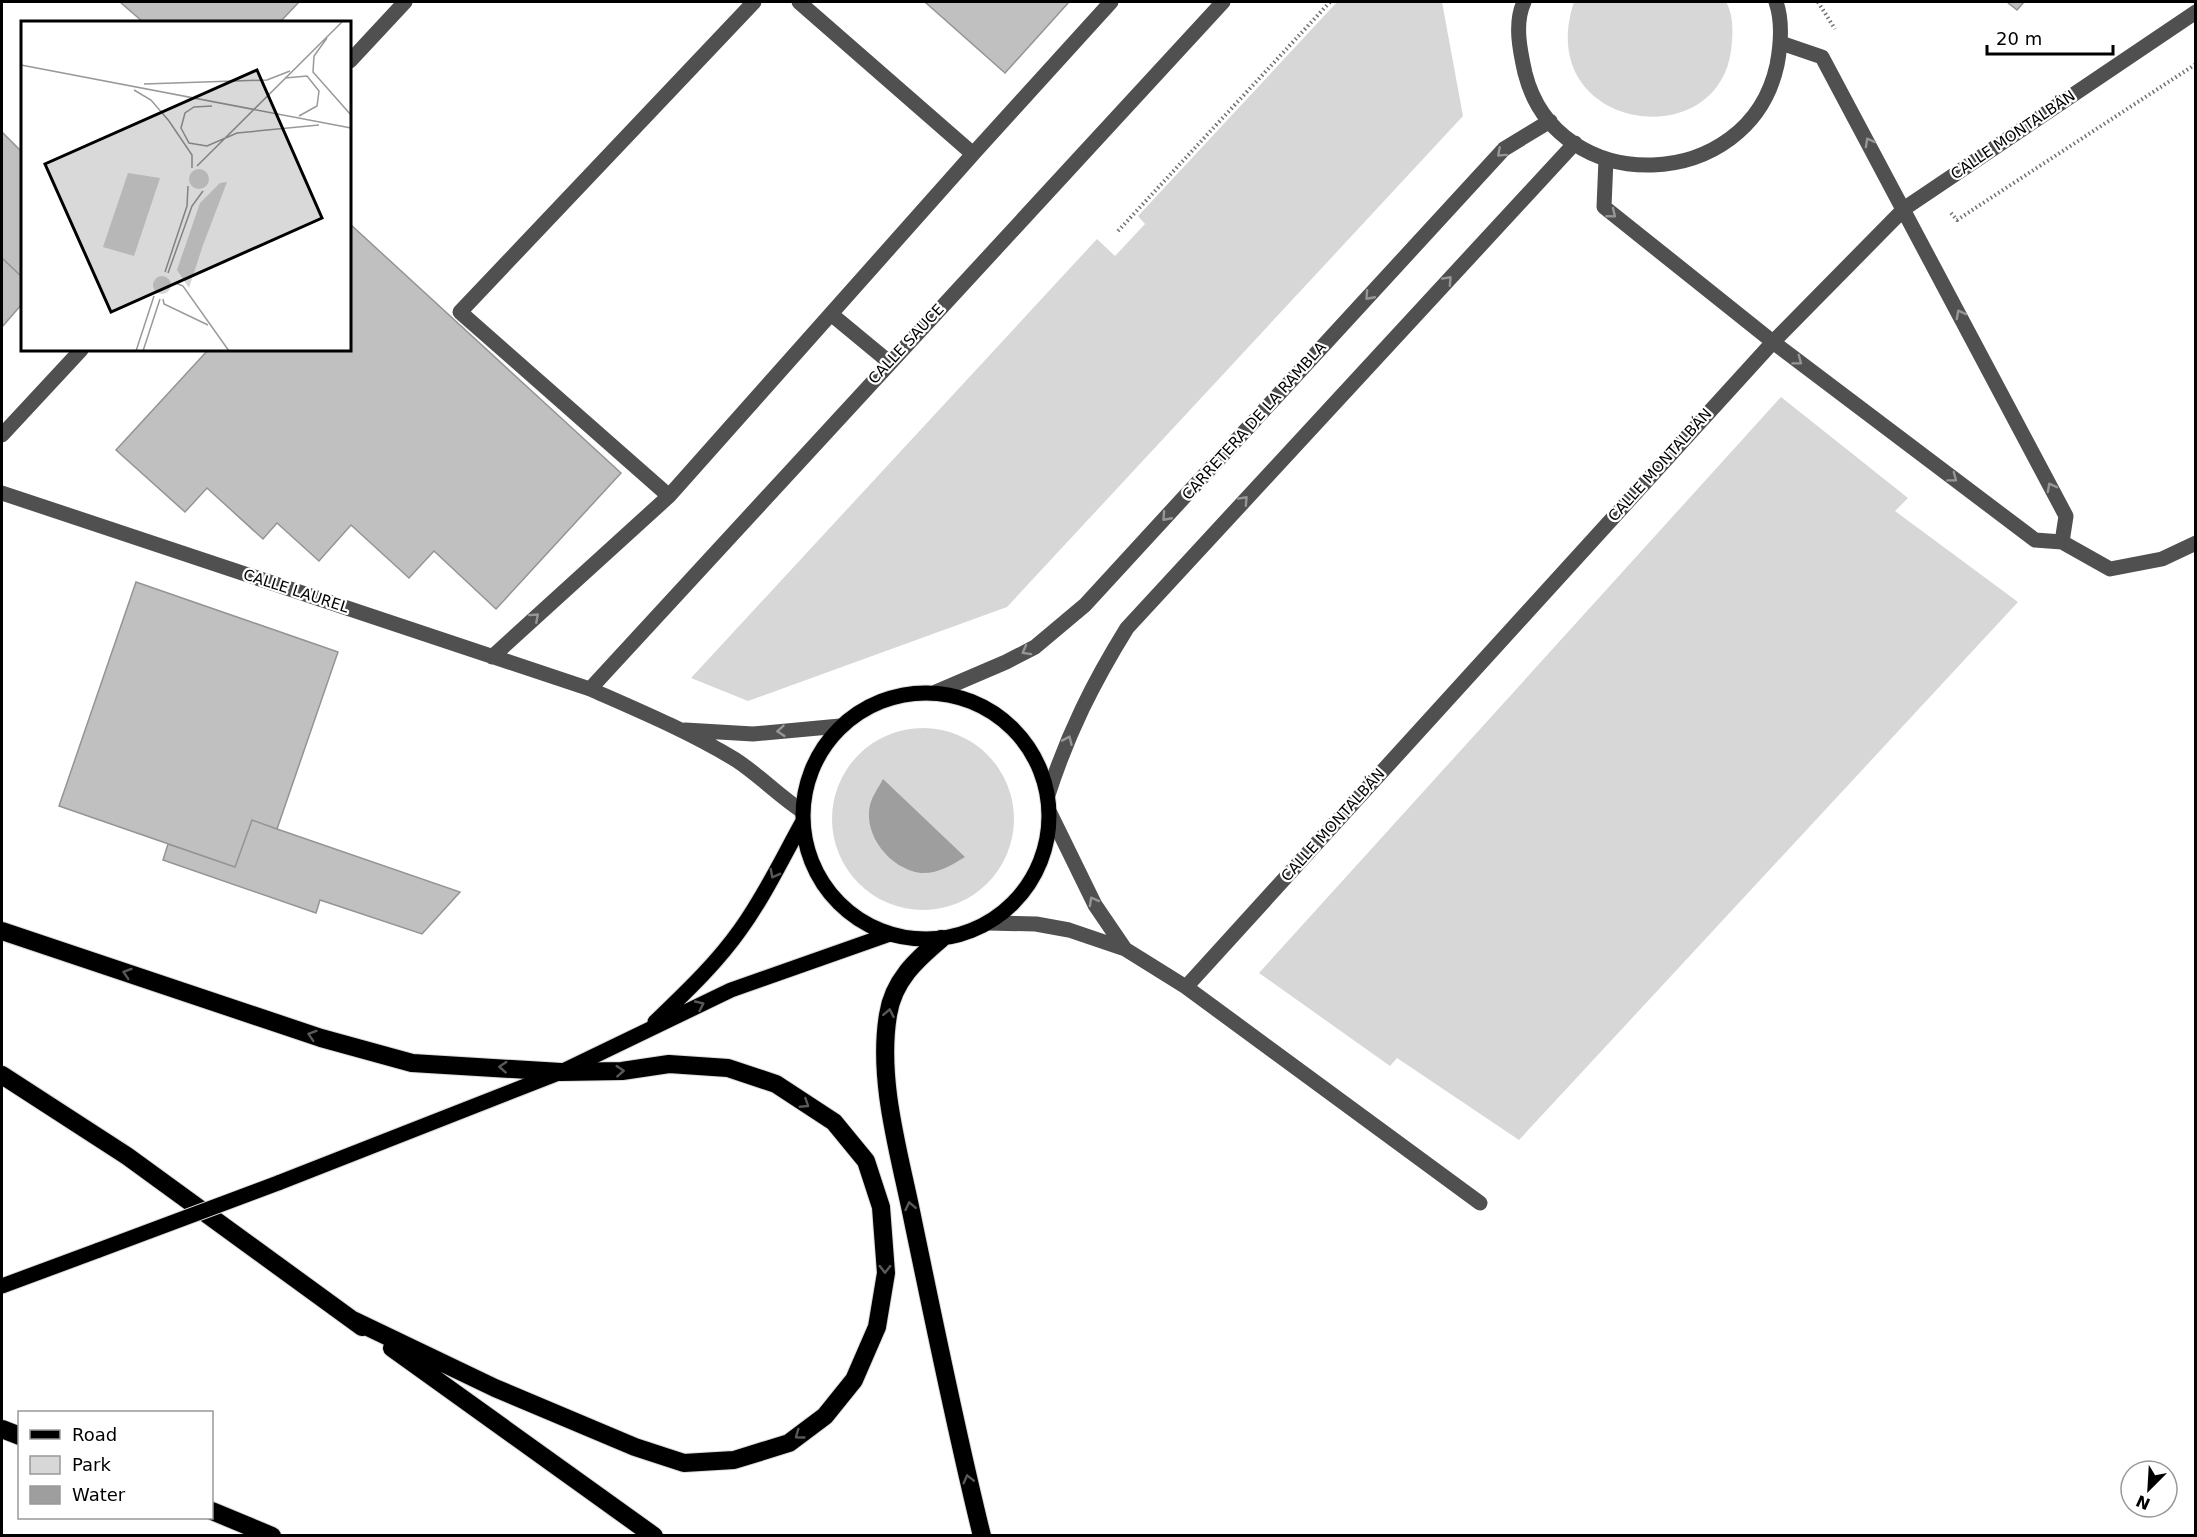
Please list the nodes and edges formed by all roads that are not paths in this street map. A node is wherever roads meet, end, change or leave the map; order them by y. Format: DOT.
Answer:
graph roads {
  1 [pos="405,2"];
  2 [pos="754,2"];
  3 [pos="799,2"];
  4 [pos="1111,2"];
  5 [pos="1223,2"];
  6 [pos="1776,2"];
  7 [pos="1521,3"];
  8 [pos="2196,12"];
  9 [pos="1781,43"];
  10 [pos="351,60"];
  11 [pos="1550,121"];
  12 [pos="1575,143"];
  13 [pos="973,154"];
  14 [pos="1606,159"];
  15 [pos="1905,208"];
  16 [pos="831,314"];
  17 [pos="1773,342"];
  18 [pos="80,351"];
  19 [pos="889,362"];
  20 [pos="2,435"];
  21 [pos="2,493"];
  22 [pos="669,496"];
  23 [pos="2062,542"];
  24 [pos="2196,543"];
  25 [pos="492,657"];
  26 [pos="590,689"];
  27 [pos="936,692"];
  28 [pos="840,726"];
  29 [pos="682,730"];
  30 [pos="1048,795"];
  31 [pos="1050,813"];
  32 [pos="802,817"];
  33 [pos="988,923"];
  34 [pos="2,932"];
  35 [pos="890,934"];
  36 [pos="941,939"];
  37 [pos="1125,949"];
  38 [pos="1186,987"];
  39 [pos="647,1030"];
  40 [pos="561,1072"];
  41 [pos="2,1075"];
  42 [pos="1480,1203"];
  43 [pos="2,1286"];
  44 [pos="353,1320"];
  45 [pos="2,1430"];
  46 [pos="18,1435"];
  47 [pos="213,1511"];
  48 [pos="272,1536"];
  49 [pos="654,1536"];
  50 [pos="982,1536"];
  1 -- 10 [label="street"];
  2 -- 22 [label="street"];
  3 -- 13 [label="street"];
  4 -- 13 [label="street"];
  5 -- 19 [label="street, CALLE SAUCE"];
  6 -- 9 [label="street"];
  7 -- 11 [label="street"];
  8 -- 15 [label="street, CALLE MONTALBÁN"];
  9 -- 14 [label="street"];
  15 -- 9 [label="street, one-way"];
  11 -- 12 [label="street"];
  11 -- 27 [label="street, CARRETERA DE LA RAMBLA, one-way"];
  12 -- 14 [label="street"];
  30 -- 12 [label="street, one-way"];
  13 -- 16 [label="street"];
  14 -- 17 [label="street, one-way"];
  15 -- 17 [label="street, CALLE MONTALBÁN"];
  23 -- 15 [label="street, one-way"];
  16 -- 19 [label="street"];
  16 -- 22 [label="street"];
  17 -- 23 [label="street, one-way"];
  17 -- 38 [label="street, CALLE MONTALBÁN"];
  18 -- 20 [label="street"];
  19 -- 26 [label="street, CALLE SAUCE"];
  21 -- 25 [label="street, CALLE LAUREL"];
  25 -- 22 [label="street, one-way"];
  23 -- 24 [label="street"];
  25 -- 26 [label="street, CALLE LAUREL"];
  26 -- 29 [label="street, CALLE LAUREL"];
  27 -- 28 [label="main road"];
  27 -- 30 [label="main road"];
  28 -- 29 [label="street, one-way"];
  28 -- 32 [label="main road"];
  29 -- 32 [label="street, CALLE LAUREL"];
  30 -- 31 [label="main road"];
  31 -- 33 [label="main road"];
  37 -- 31 [label="street, one-way"];
  32 -- 35 [label="main road"];
  32 -- 39 [label="main road, one-way"];
  33 -- 36 [label="main road"];
  33 -- 37 [label="street"];
  40 -- 34 [label="highway, one-way"];
  35 -- 36 [label="main road"];
  39 -- 35 [label="main road, one-way"];
  50 -- 36 [label="highway, one-way"];
  37 -- 38 [label="street"];
  38 -- 42 [label="street"];
  39 -- 40 [label="main road"];
  40 -- 43 [label="main road, bridge"];
  40 -- 44 [label="highway, one-way"];
  41 -- 44 [label="highway"];
  44 -- 49 [label="highway"];
  45 -- 46 [label="highway"];
  47 -- 48 [label="highway"];
}
